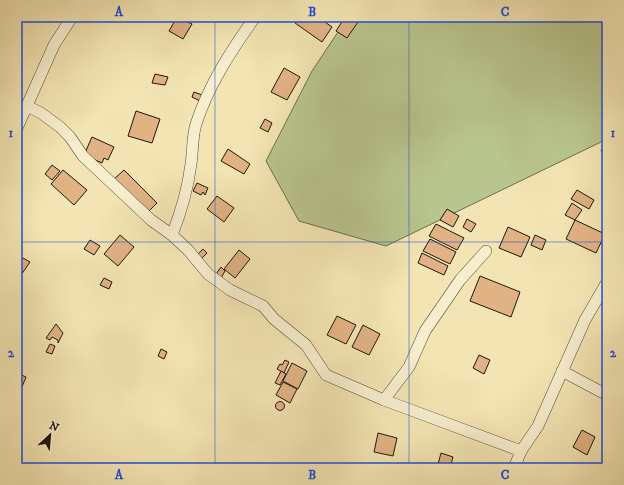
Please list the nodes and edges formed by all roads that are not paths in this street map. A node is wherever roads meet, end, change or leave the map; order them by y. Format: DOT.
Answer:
graph roads {
  1 [pos="72,17"];
  2 [pos="255,17"];
  3 [pos="27,106"];
  4 [pos="17,128"];
  5 [pos="172,235"];
  6 [pos="486,251"];
  7 [pos="607,282"];
  8 [pos="562,371"];
  9 [pos="607,395"];
  10 [pos="384,400"];
  11 [pos="521,451"];
  12 [pos="514,468"];
  1 -- 3 [label="street"];
  2 -- 5 [label="street"];
  3 -- 4 [label="street"];
  3 -- 5 [label="street"];
  5 -- 10 [label="street"];
  6 -- 10 [label="street"];
  7 -- 8 [label="street"];
  8 -- 9 [label="street"];
  8 -- 11 [label="street"];
  10 -- 11 [label="street"];
  11 -- 12 [label="street"];
}
